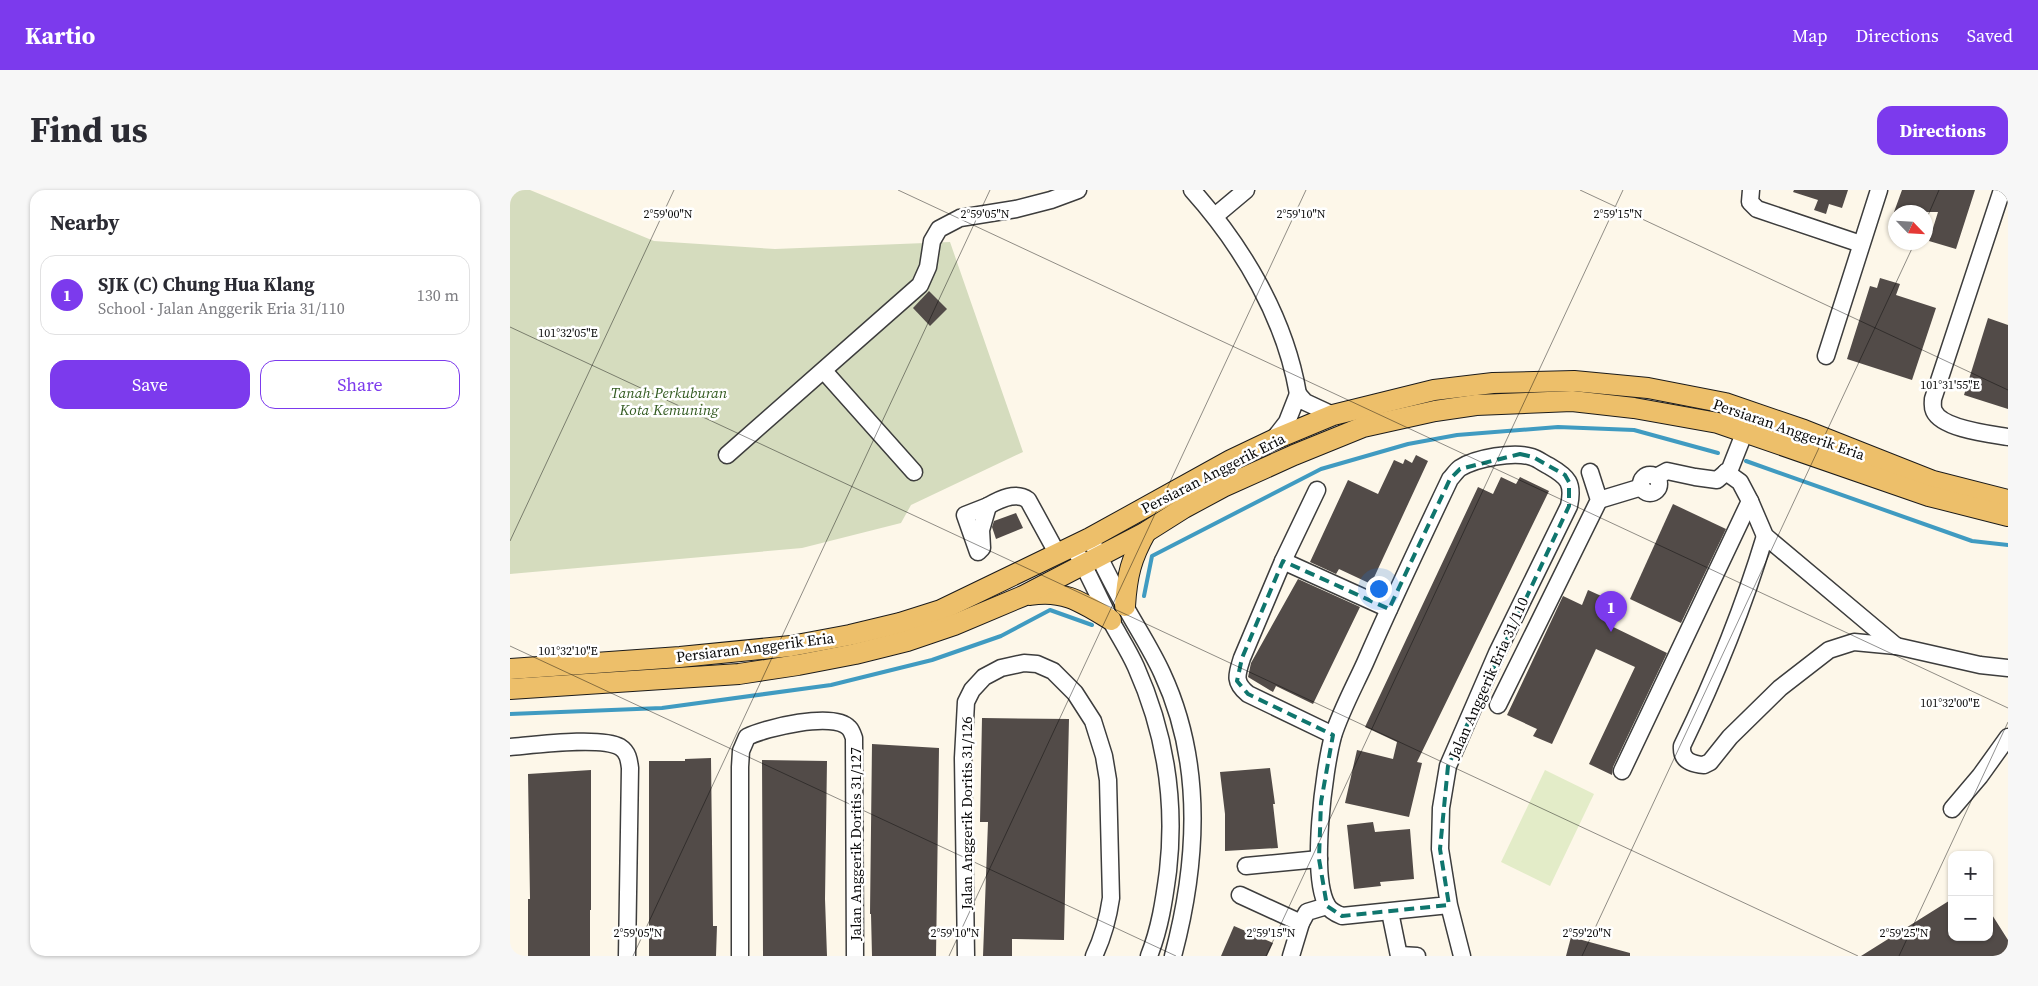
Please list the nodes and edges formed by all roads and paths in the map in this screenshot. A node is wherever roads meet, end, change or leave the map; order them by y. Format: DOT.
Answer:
graph roads {
  1 [pos="1078,190"];
  2 [pos="1192,190"];
  3 [pos="1751,190"];
  4 [pos="1878,190"];
  5 [pos="2002,190"];
  6 [pos="1238,193"];
  7 [pos="1215,216"];
  8 [pos="1861,244"];
  9 [pos="1826,356"];
  10 [pos="824,371"];
  11 [pos="1298,394"];
  12 [pos="1333,415"];
  13 [pos="1745,431"];
  14 [pos="2008,438"];
  15 [pos="1273,440"];
  16 [pos="727,455"];
  17 [pos="914,472"];
  18 [pos="1590,472"];
  19 [pos="1726,472"];
  20 [pos="1317,490"];
  21 [pos="1599,500"];
  22 [pos="2008,500"];
  23 [pos="1750,501"];
  24 [pos="988,506"];
  25 [pos="2008,516"];
  26 [pos="1146,532"];
  27 [pos="1765,536"];
  28 [pos="1080,551"];
  29 [pos="1283,560"];
  30 [pos="1023,596"];
  31 [pos="1389,609"];
  32 [pos="1118,613"];
  33 [pos="1896,646"];
  34 [pos="2008,668"];
  35 [pos="510,669"];
  36 [pos="510,689"];
  37 [pos="1498,705"];
  38 [pos="1333,735"];
  39 [pos="2008,737"];
  40 [pos="510,747"];
  41 [pos="1622,772"];
  42 [pos="1952,809"];
  43 [pos="1319,859"];
  44 [pos="1246,866"];
  45 [pos="1240,896"];
  46 [pos="1449,905"];
  47 [pos="1327,906"];
  48 [pos="1390,912"];
  49 [pos="1301,922"];
  50 [pos="627,956"];
  51 [pos="740,956"];
  52 [pos="855,956"];
  53 [pos="966,956"];
  54 [pos="1094,956"];
  55 [pos="1149,956"];
  56 [pos="1173,956"];
  57 [pos="1291,956"];
  58 [pos="1399,956"];
  59 [pos="1417,956"];
  60 [pos="1462,956"];
  1 -- 10 [label="street"];
  2 -- 7 [label="street"];
  3 -- 8 [label="street"];
  4 -- 8 [label="street"];
  5 -- 14 [label="street"];
  6 -- 7 [label="street"];
  7 -- 11 [label="street"];
  8 -- 9 [label="street"];
  10 -- 16 [label="street"];
  10 -- 17 [label="street"];
  11 -- 12 [label="street"];
  11 -- 15 [label="street"];
  12 -- 15 [label="main road, Persiaran Anggerik Eria"];
  12 -- 22 [label="main road, Persiaran Anggerik Eria"];
  13 -- 19 [label="street"];
  13 -- 25 [label="main road, Persiaran Anggerik Eria"];
  13 -- 26 [label="main road, Persiaran Anggerik Eria"];
  15 -- 28 [label="main road, Persiaran Anggerik Eria"];
  18 -- 21 [label="street"];
  19 -- 21 [label="street"];
  19 -- 23 [label="street"];
  20 -- 29 [label="street"];
  21 -- 37 [label="street"];
  23 -- 27 [label="street"];
  23 -- 41 [label="street"];
  24 -- 24 [label="street"];
  24 -- 28 [label="street"];
  26 -- 28 [label="main road, Persiaran Anggerik Eria"];
  26 -- 32 [label="main road"];
  27 -- 33 [label="street"];
  27 -- 33 [label="street"];
  28 -- 30 [label="main road, Persiaran Anggerik Eria"];
  28 -- 32 [label="street"];
  28 -- 35 [label="main road, Persiaran Anggerik Eria"];
  29 -- 31 [label="street"];
  29 -- 38 [label="street"];
  30 -- 32 [label="main road"];
  30 -- 36 [label="main road, Persiaran Anggerik Eria"];
  31 -- 38 [label="street"];
  31 -- 46 [label="street, Jalan Anggerik Eria 31/110"];
  32 -- 55 [label="street"];
  32 -- 56 [label="street"];
  33 -- 34 [label="street"];
  38 -- 43 [label="street"];
  39 -- 42 [label="street"];
  40 -- 50 [label="street"];
  43 -- 44 [label="street"];
  43 -- 47 [label="street"];
  45 -- 49 [label="street"];
  46 -- 48 [label="street"];
  46 -- 60 [label="street, Jalan Anggerik Eria 31/110"];
  47 -- 48 [label="street"];
  47 -- 49 [label="street"];
  48 -- 58 [label="street"];
  49 -- 57 [label="street"];
  51 -- 52 [label="street, Jalan Anggerik Doritis 31/127"];
  53 -- 54 [label="street, Jalan Anggerik Doritis 31/126"];
  58 -- 59 [label="street"];
}
